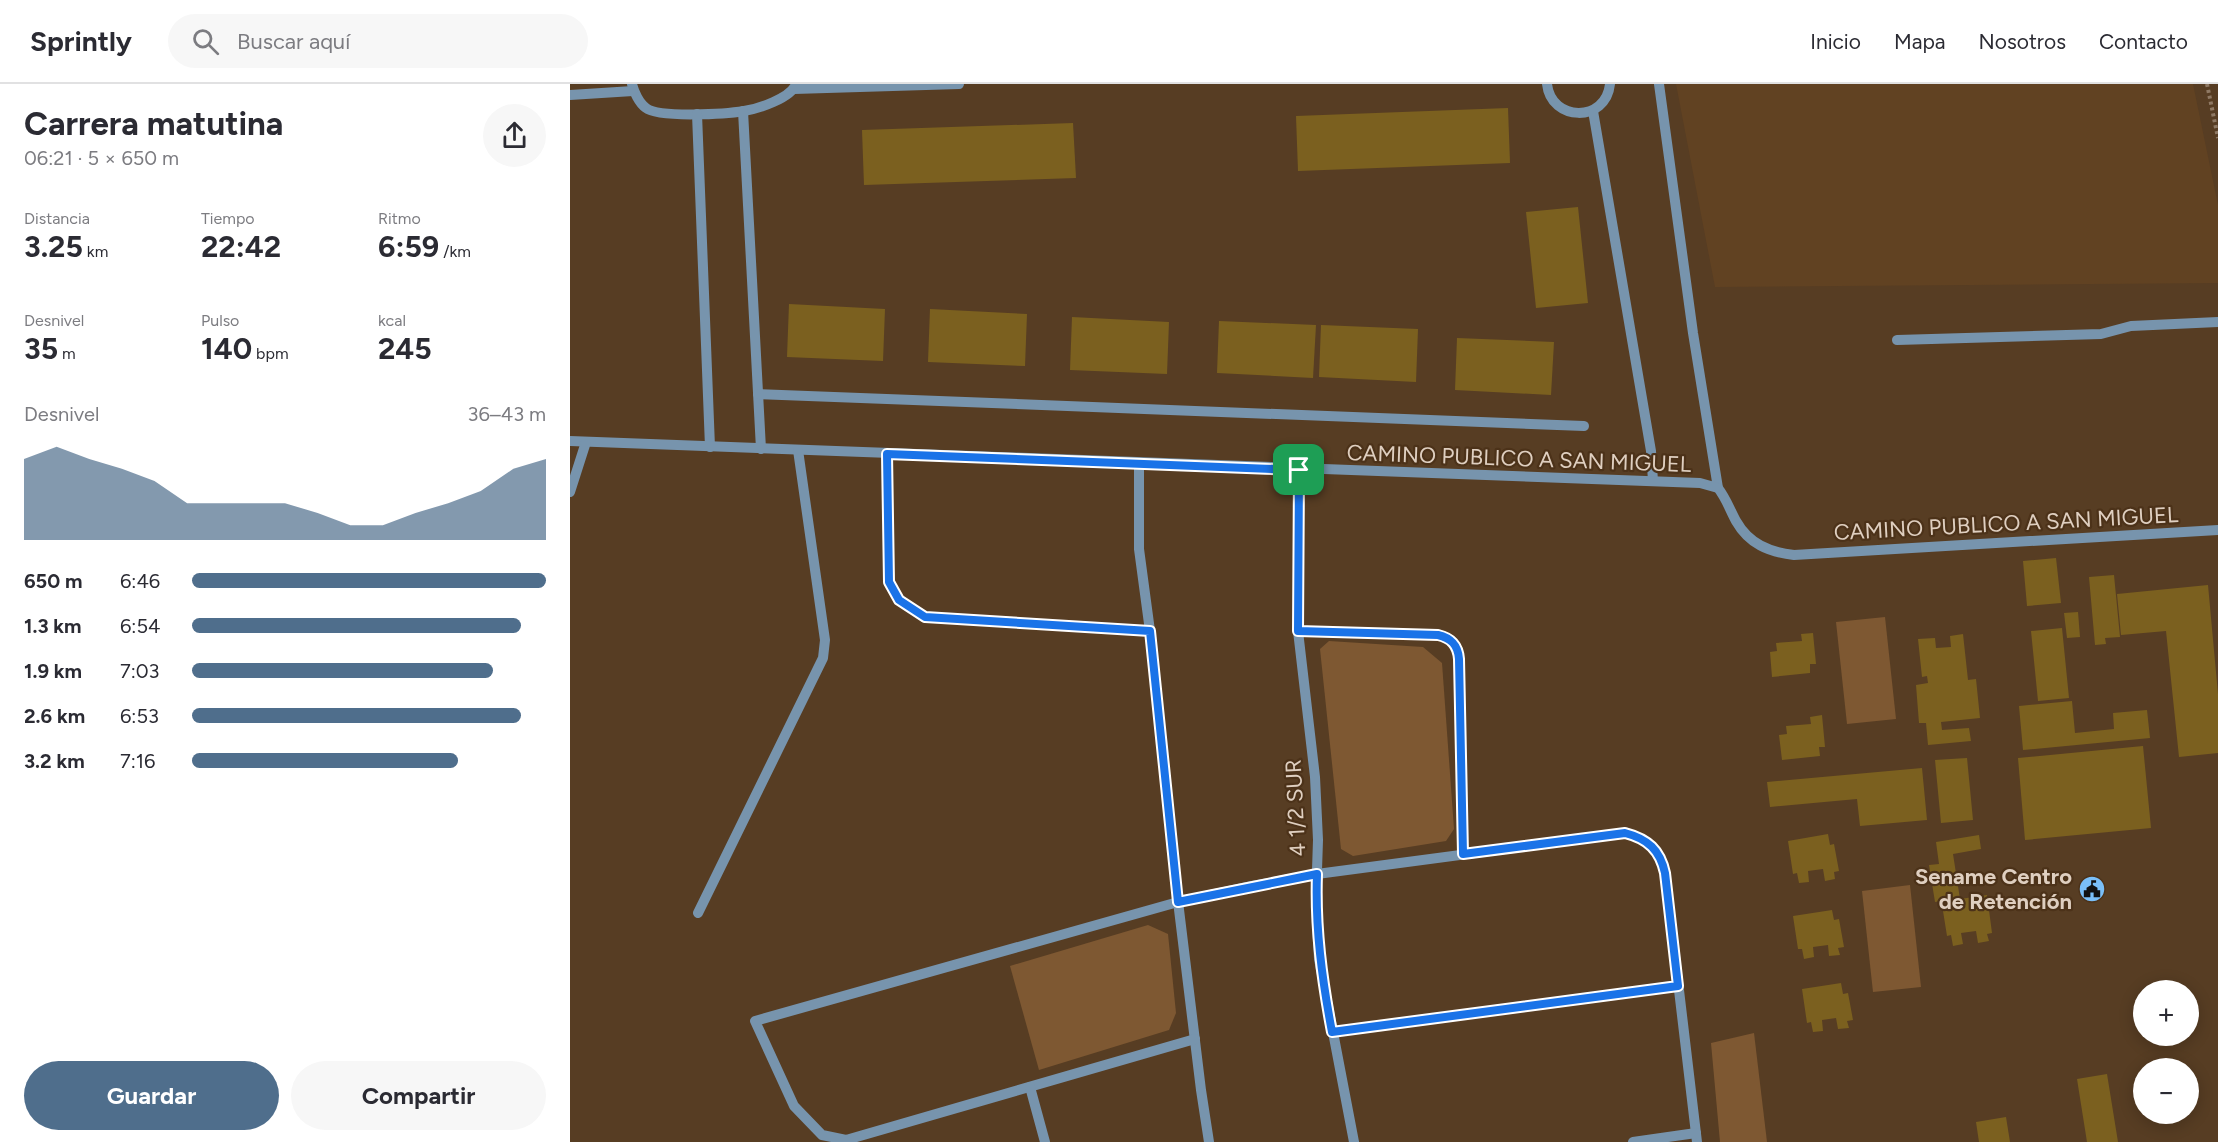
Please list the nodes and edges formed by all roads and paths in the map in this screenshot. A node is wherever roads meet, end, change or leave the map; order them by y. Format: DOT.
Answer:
graph roads {
  1 [pos="959,84"];
  2 [pos="1547,84"];
  3 [pos="1610,84"];
  4 [pos="1659,84"];
  5 [pos="2207,84"];
  6 [pos="795,87"];
  7 [pos="633,88"];
  8 [pos="570,95"];
  9 [pos="743,111"];
  10 [pos="1593,111"];
  11 [pos="697,114"];
  12 [pos="2218,138"];
  13 [pos="2218,322"];
  14 [pos="1897,340"];
  15 [pos="758,394"];
  16 [pos="1584,426"];
  17 [pos="570,441"];
  18 [pos="586,442"];
  19 [pos="710,447"];
  20 [pos="761,449"];
  21 [pos="798,450"];
  22 [pos="887,454"];
  23 [pos="1139,464"];
  24 [pos="1299,470"];
  25 [pos="1653,481"];
  26 [pos="1718,488"];
  27 [pos="570,492"];
  28 [pos="2218,530"];
  29 [pos="1150,631"];
  30 [pos="1298,631"];
  31 [pos="1463,854"];
  32 [pos="1317,874"];
  33 [pos="1178,902"];
  34 [pos="698,913"];
  35 [pos="1678,986"];
  36 [pos="1332,1032"];
  37 [pos="1195,1039"];
  38 [pos="1030,1087"];
  39 [pos="1696,1138"];
  40 [pos="1045,1142"];
  41 [pos="1209,1142"];
  42 [pos="1354,1142"];
  43 [pos="1633,1142"];
  1 -- 6 [label="street"];
  2 -- 10 [label="street"];
  3 -- 10 [label="street"];
  4 -- 26 [label="street"];
  5 -- 12 [label="path"];
  6 -- 9 [label="street"];
  7 -- 8 [label="street"];
  7 -- 11 [label="street"];
  9 -- 11 [label="street"];
  9 -- 15 [label="street"];
  10 -- 25 [label="street"];
  11 -- 19 [label="street"];
  13 -- 14 [label="street"];
  15 -- 16 [label="street"];
  15 -- 20 [label="street"];
  17 -- 18 [label="street, CAMINO PUBLICO A SAN MIGUEL"];
  18 -- 19 [label="street, CAMINO PUBLICO A SAN MIGUEL"];
  18 -- 27 [label="street"];
  19 -- 20 [label="street, CAMINO PUBLICO A SAN MIGUEL"];
  20 -- 21 [label="street, CAMINO PUBLICO A SAN MIGUEL"];
  21 -- 22 [label="street, CAMINO PUBLICO A SAN MIGUEL"];
  21 -- 34 [label="street"];
  22 -- 23 [label="street, CAMINO PUBLICO A SAN MIGUEL"];
  22 -- 29 [label="street"];
  23 -- 24 [label="street, CAMINO PUBLICO A SAN MIGUEL"];
  23 -- 29 [label="street"];
  24 -- 25 [label="street, CAMINO PUBLICO A SAN MIGUEL"];
  24 -- 30 [label="street, 4 1/2 SUR"];
  25 -- 26 [label="street, CAMINO PUBLICO A SAN MIGUEL"];
  26 -- 28 [label="street, CAMINO PUBLICO A SAN MIGUEL"];
  29 -- 33 [label="street"];
  30 -- 31 [label="street"];
  30 -- 32 [label="street, 4 1/2 SUR"];
  31 -- 32 [label="street"];
  31 -- 35 [label="street"];
  32 -- 33 [label="street"];
  32 -- 36 [label="street, 4 1/2 SUR"];
  33 -- 37 [label="street"];
  33 -- 38 [label="street"];
  35 -- 36 [label="street"];
  35 -- 39 [label="street"];
  36 -- 42 [label="street, 4 1/2 SUR"];
  37 -- 38 [label="street"];
  37 -- 41 [label="street"];
  38 -- 40 [label="street"];
  39 -- 43 [label="street"];
}
